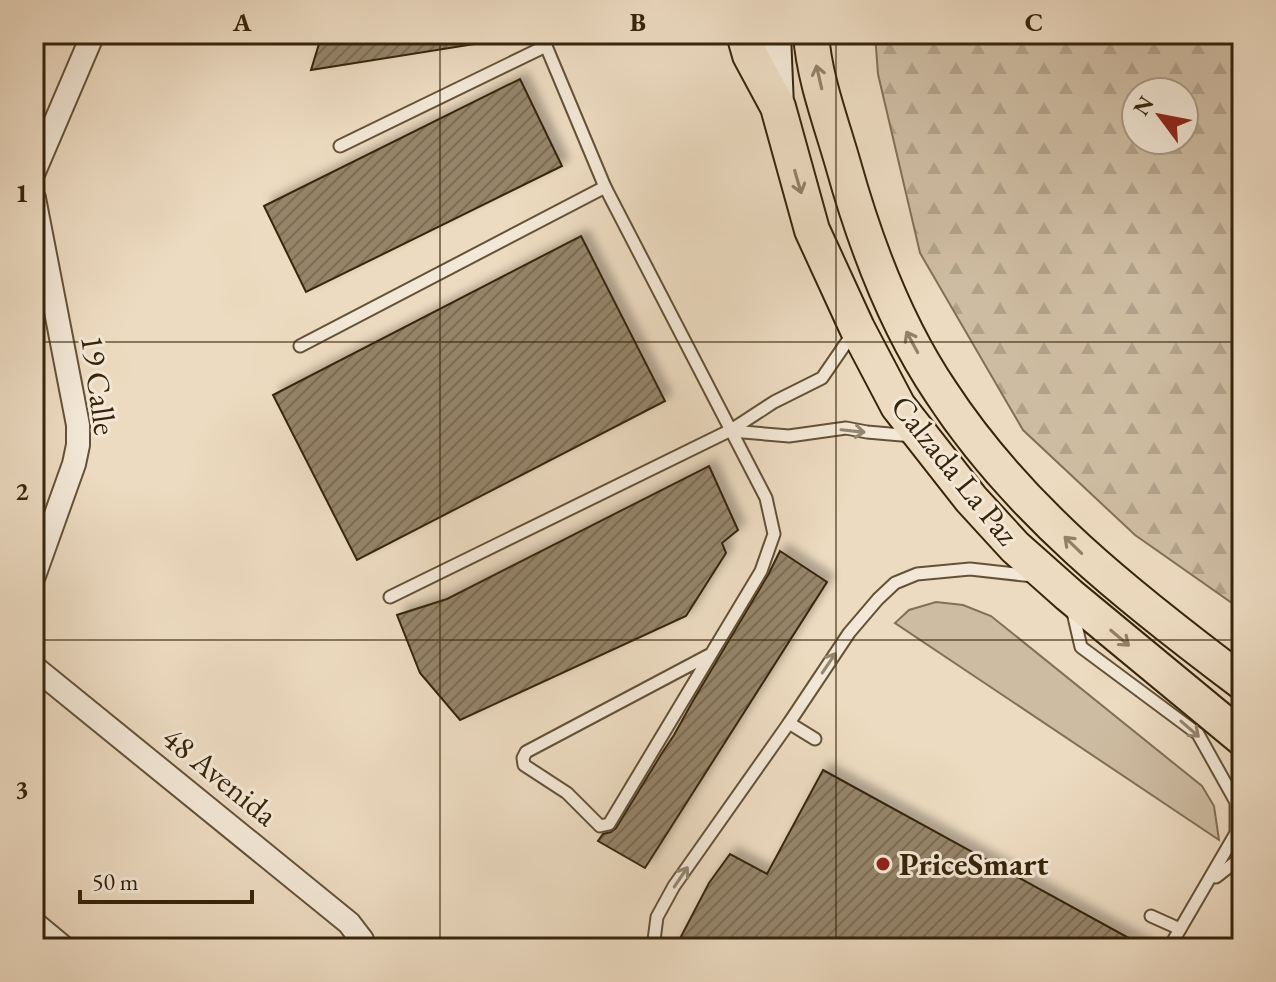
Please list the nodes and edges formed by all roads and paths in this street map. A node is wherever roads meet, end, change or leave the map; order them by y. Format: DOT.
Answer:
graph roads {
  1 [pos="93,34"];
  2 [pos="744,34"];
  3 [pos="775,34"];
  4 [pos="811,34"];
  5 [pos="544,40"];
  6 [pos="778,107"];
  7 [pos="340,146"];
  8 [pos="34,172"];
  9 [pos="605,187"];
  10 [pos="34,198"];
  11 [pos="857,328"];
  12 [pos="300,346"];
  13 [pos="731,430"];
  14 [pos="920,436"];
  15 [pos="34,576"];
  16 [pos="1059,586"];
  17 [pos="390,597"];
  18 [pos="711,654"];
  19 [pos="34,667"];
  20 [pos="1242,682"];
  21 [pos="789,723"];
  22 [pos="1242,738"];
  23 [pos="815,739"];
  24 [pos="1242,857"];
  25 [pos="1209,882"];
  26 [pos="1151,916"];
  27 [pos="34,923"];
  28 [pos="1180,929"];
  29 [pos="363,944"];
  30 [pos="64,948"];
  31 [pos="653,948"];
  32 [pos="1169,948"];
  1 -- 8 [label="street"];
  2 -- 6 [label="main road, Calzada La Paz"];
  3 -- 6 [label="main road"];
  20 -- 4 [label="main road, Calzada La Paz, one-way"];
  5 -- 7 [label="lane"];
  5 -- 9 [label="lane"];
  6 -- 11 [label="main road, Calzada La Paz, one-way"];
  9 -- 12 [label="lane"];
  9 -- 13 [label="lane"];
  10 -- 15 [label="street, 19 Calle"];
  11 -- 13 [label="lane"];
  11 -- 14 [label="main road, Calzada La Paz"];
  13 -- 14 [label="lane, one-way"];
  13 -- 17 [label="lane"];
  13 -- 18 [label="lane"];
  14 -- 16 [label="main road, Calzada La Paz"];
  21 -- 16 [label="lane, one-way"];
  16 -- 22 [label="main road, Calzada La Paz, one-way"];
  16 -- 25 [label="lane, one-way"];
  18 -- 18 [label="lane"];
  19 -- 29 [label="street, 48 Avenida"];
  21 -- 23 [label="lane"];
  31 -- 21 [label="lane, one-way"];
  24 -- 25 [label="lane"];
  25 -- 28 [label="lane"];
  26 -- 28 [label="lane"];
  27 -- 30 [label="street"];
  28 -- 32 [label="lane"];
}
